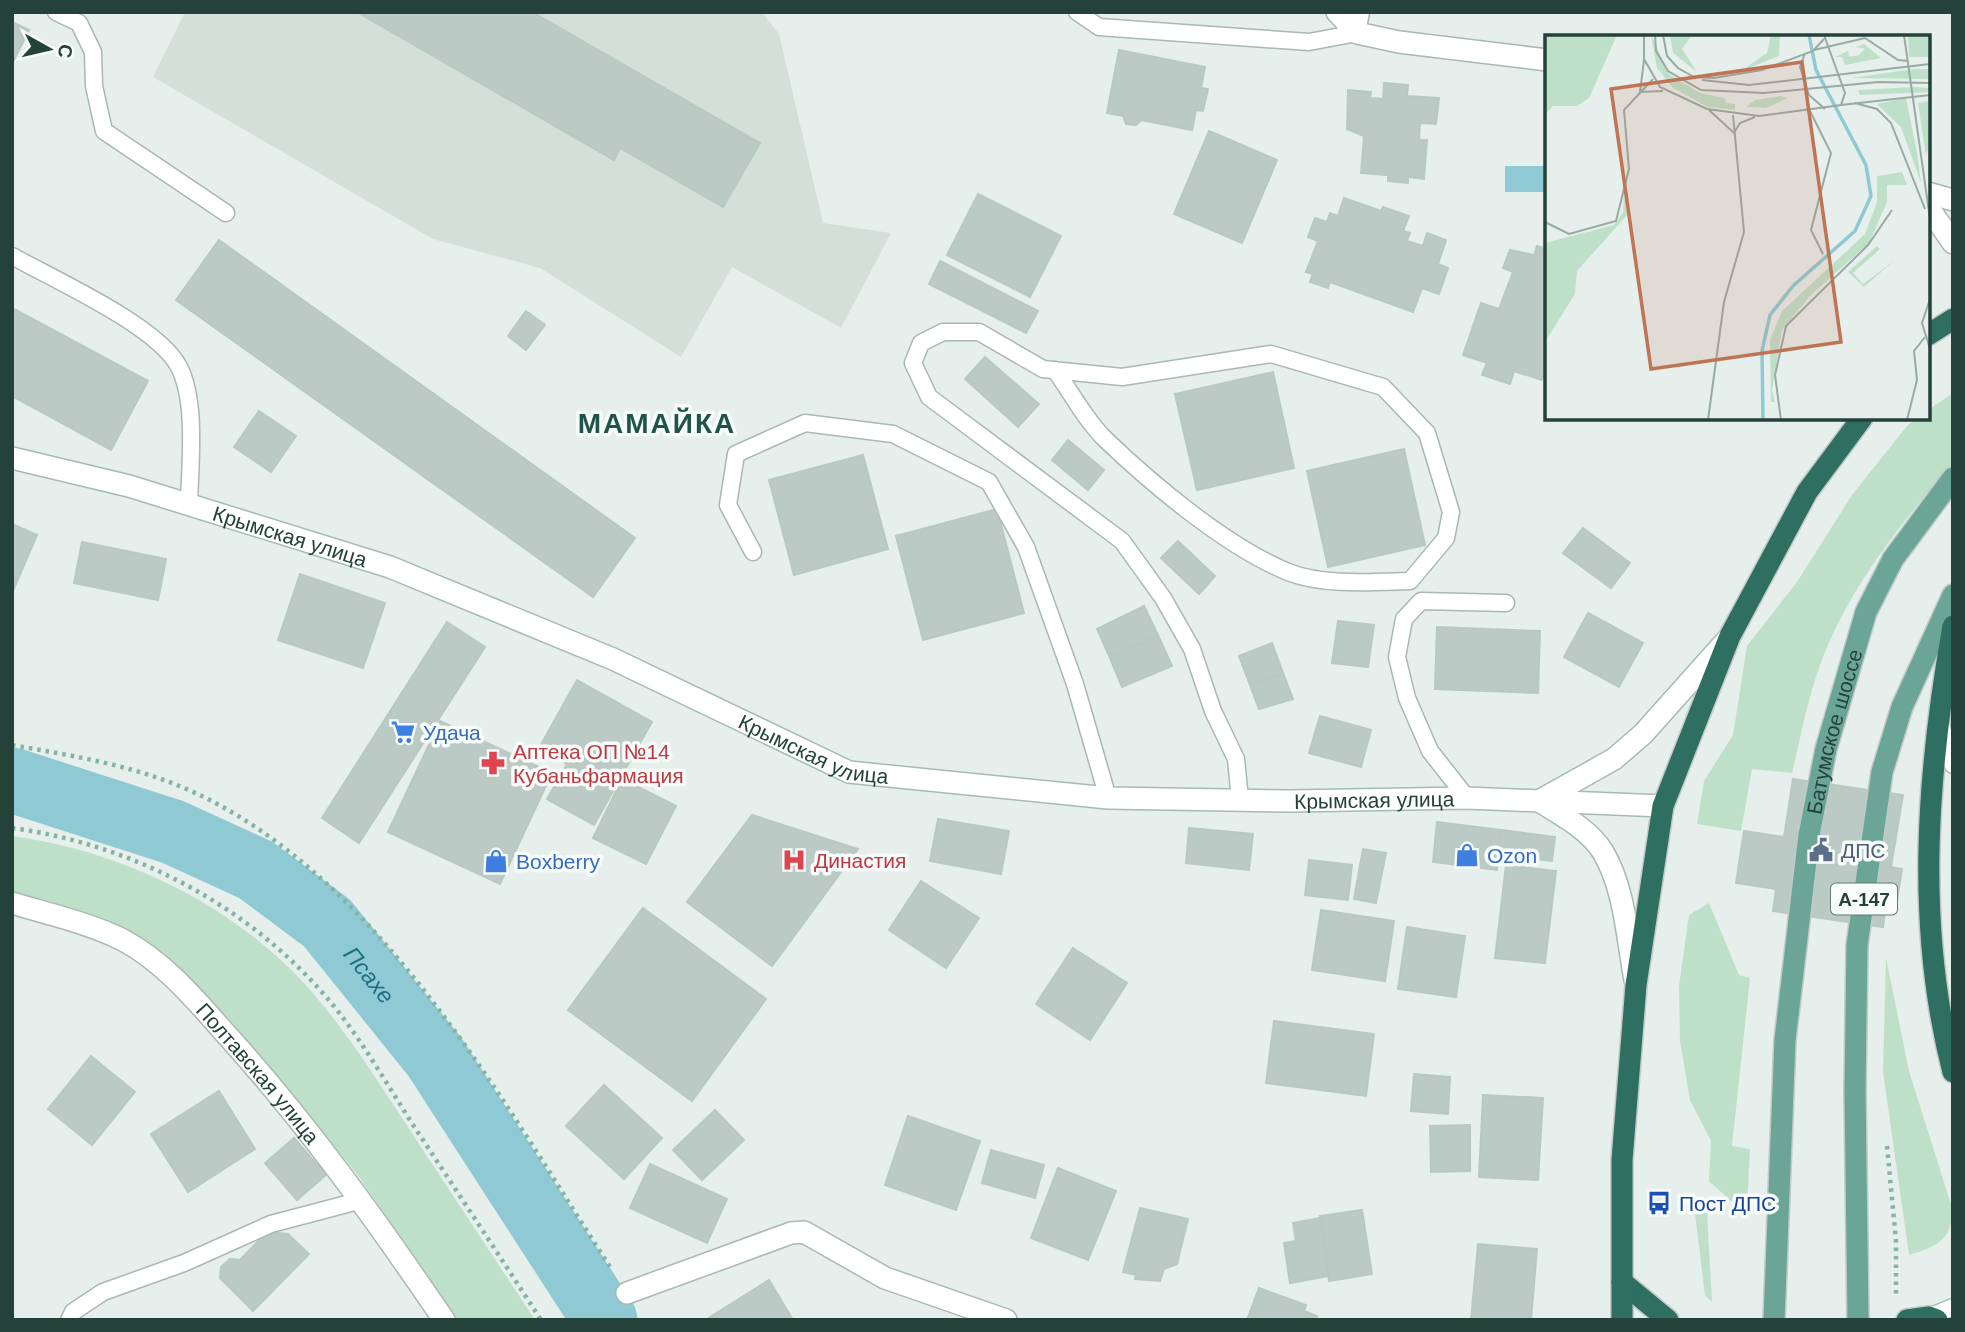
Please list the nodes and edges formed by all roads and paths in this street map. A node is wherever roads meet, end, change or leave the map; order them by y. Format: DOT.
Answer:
graph roads {
  1 [pos="56,12"];
  2 [pos="1077,12"];
  3 [pos="1337,12"];
  4 [pos="1359,23"];
  5 [pos="1545,60"];
  6 [pos="1930,194"];
  7 [pos="1953,200"];
  8 [pos="1930,210"];
  9 [pos="226,214"];
  10 [pos="1953,243"];
  11 [pos="12,256"];
  12 [pos="1953,319"];
  13 [pos="1930,334"];
  14 [pos="1055,370"];
  15 [pos="1861,420"];
  16 [pos="12,458"];
  17 [pos="1953,478"];
  18 [pos="189,505"];
  19 [pos="753,552"];
  20 [pos="1953,595"];
  21 [pos="1506,603"];
  22 [pos="1953,626"];
  23 [pos="1730,636"];
  24 [pos="1938,712"];
  25 [pos="12,745"];
  26 [pos="1953,765"];
  27 [pos="1108,798"];
  28 [pos="1467,798"];
  29 [pos="1240,800"];
  30 [pos="1539,801"];
  31 [pos="1663,806"];
  32 [pos="12,828"];
  33 [pos="12,903"];
  34 [pos="1636,985"];
  35 [pos="1953,1072"];
  36 [pos="362,1200"];
  37 [pos="1896,1241"];
  38 [pos="1622,1282"];
  39 [pos="627,1293"];
  40 [pos="1953,1307"];
  41 [pos="1917,1316"];
  42 [pos="69,1320"];
  43 [pos="444,1320"];
  44 [pos="541,1320"];
  45 [pos="1006,1320"];
  46 [pos="1622,1320"];
  47 [pos="1668,1320"];
  48 [pos="1774,1320"];
  49 [pos="1858,1320"];
  1 -- 9 [label="lane"];
  2 -- 4 [label="lane"];
  3 -- 4 [label="street"];
  4 -- 5 [label="street"];
  6 -- 7 [label="street"];
  8 -- 10 [label="street"];
  11 -- 18 [label="lane"];
  12 -- 13 [label="highway"];
  14 -- 14 [label="lane"];
  14 -- 29 [label="lane"];
  15 -- 23 [label="highway"];
  16 -- 18 [label="street, Крымская улица"];
  17 -- 48 [label="main road, Батумское шоссе / А-147"];
  18 -- 27 [label="street, Крымская улица"];
  19 -- 27 [label="lane"];
  20 -- 49 [label="main road, А-147"];
  21 -- 28 [label="lane"];
  22 -- 24 [label="highway, А-147"];
  23 -- 30 [label="street"];
  23 -- 31 [label="highway"];
  24 -- 26 [label="lane"];
  24 -- 35 [label="highway, А-147"];
  25 -- 39 [label="path"];
  27 -- 29 [label="street, Крымская улица"];
  28 -- 29 [label="street, Крымская улица"];
  28 -- 30 [label="street, Крымская улица"];
  30 -- 31 [label="street, Крымская улица"];
  30 -- 34 [label="street"];
  31 -- 34 [label="highway"];
  32 -- 44 [label="path"];
  33 -- 36 [label="street, Полтавская улица"];
  34 -- 38 [label="highway"];
  36 -- 42 [label="lane"];
  36 -- 43 [label="street, Полтавская улица"];
  37 -- 41 [label="path"];
  38 -- 46 [label="highway"];
  38 -- 47 [label="highway"];
  39 -- 45 [label="street"];
  40 -- 41 [label="lane"];
}
